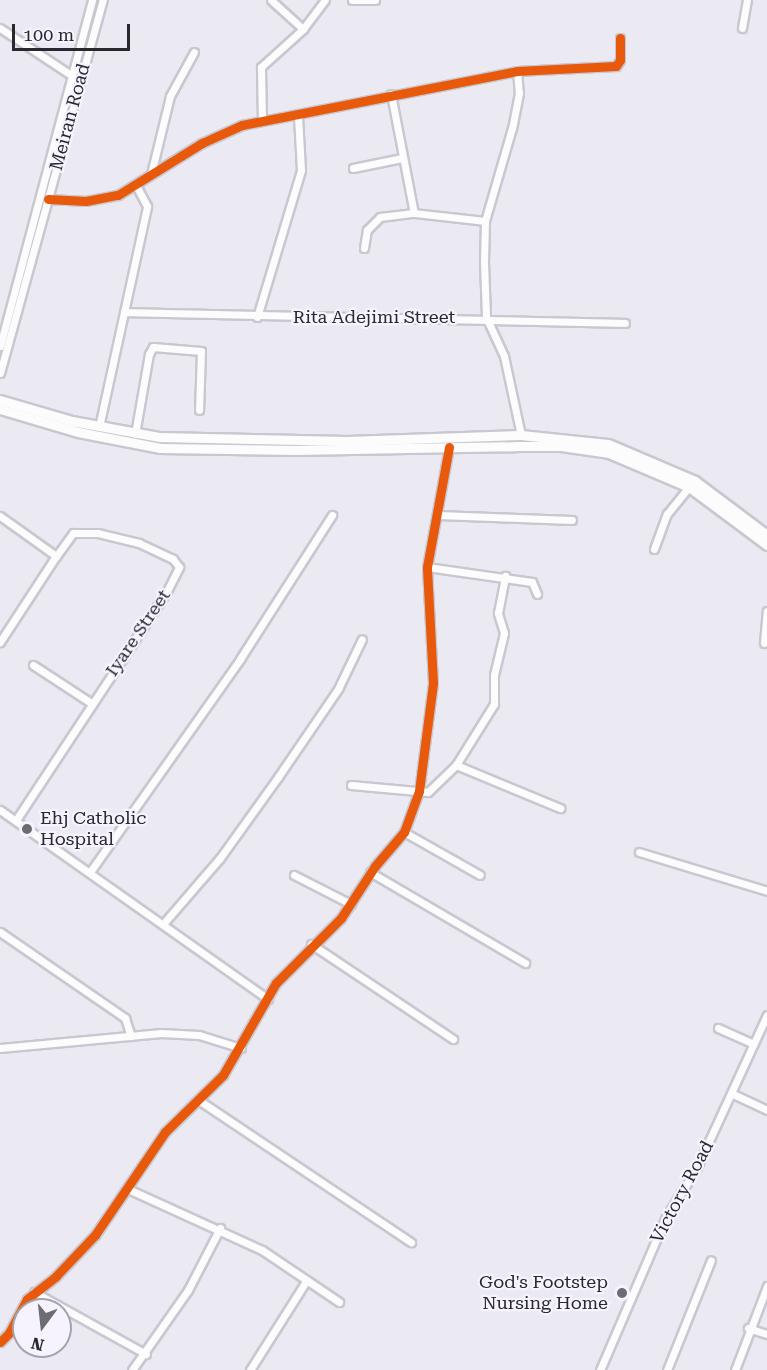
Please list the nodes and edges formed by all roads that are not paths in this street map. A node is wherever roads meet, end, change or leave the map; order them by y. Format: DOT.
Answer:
graph roads {
  1 [pos="92,0"];
  2 [pos="103,0"];
  3 [pos="271,0"];
  4 [pos="325,0"];
  5 [pos="352,0"];
  6 [pos="375,0"];
  7 [pos="747,0"];
  8 [pos="0,28"];
  9 [pos="742,28"];
  10 [pos="303,29"];
  11 [pos="620,38"];
  12 [pos="194,52"];
  13 [pos="517,71"];
  14 [pos="71,75"];
  15 [pos="391,94"];
  16 [pos="298,117"];
  17 [pos="262,120"];
  18 [pos="402,158"];
  19 [pos="352,168"];
  20 [pos="151,174"];
  21 [pos="136,185"];
  22 [pos="48,199"];
  23 [pos="414,213"];
  24 [pos="485,221"];
  25 [pos="364,248"];
  26 [pos="124,312"];
  27 [pos="257,317"];
  28 [pos="486,317"];
  29 [pos="625,322"];
  30 [pos="3,345"];
  31 [pos="0,373"];
  32 [pos="0,400"];
  33 [pos="0,409"];
  34 [pos="199,410"];
  35 [pos="99,427"];
  36 [pos="135,434"];
  37 [pos="521,435"];
  38 [pos="464,441"];
  39 [pos="449,447"];
  40 [pos="692,484"];
  41 [pos="715,498"];
  42 [pos="332,515"];
  43 [pos="438,515"];
  44 [pos="0,516"];
  45 [pos="572,520"];
  46 [pos="767,535"];
  47 [pos="767,545"];
  48 [pos="654,549"];
  49 [pos="56,556"];
  50 [pos="427,567"];
  51 [pos="505,576"];
  52 [pos="537,594"];
  53 [pos="767,611"];
  54 [pos="362,639"];
  55 [pos="0,642"];
  56 [pos="764,643"];
  57 [pos="33,665"];
  58 [pos="90,703"];
  59 [pos="456,765"];
  60 [pos="351,785"];
  61 [pos="419,791"];
  62 [pos="560,808"];
  63 [pos="0,810"];
  64 [pos="16,820"];
  65 [pos="404,832"];
  66 [pos="639,852"];
  67 [pos="90,872"];
  68 [pos="370,872"];
  69 [pos="294,875"];
  70 [pos="480,875"];
  71 [pos="767,891"];
  72 [pos="351,904"];
  73 [pos="163,924"];
  74 [pos="0,932"];
  75 [pos="311,944"];
  76 [pos="525,963"];
  77 [pos="268,999"];
  78 [pos="767,1015"];
  79 [pos="718,1028"];
  80 [pos="131,1036"];
  81 [pos="453,1039"];
  82 [pos="754,1044"];
  83 [pos="0,1048"];
  84 [pos="240,1048"];
  85 [pos="733,1094"];
  86 [pos="200,1101"];
  87 [pos="767,1110"];
  88 [pos="128,1189"];
  89 [pos="220,1228"];
  90 [pos="411,1242"];
  91 [pos="711,1260"];
  92 [pos="305,1282"];
  93 [pos="767,1286"];
  94 [pos="34,1292"];
  95 [pos="339,1302"];
  96 [pos="748,1328"];
  97 [pos="767,1334"];
  98 [pos="0,1342"];
  99 [pos="146,1354"];
  100 [pos="132,1370"];
  101 [pos="250,1370"];
  102 [pos="600,1370"];
  103 [pos="667,1370"];
  104 [pos="735,1370"];
  1 -- 14 [label="street, Meiran Road"];
  2 -- 22 [label="street, Meiran Road"];
  3 -- 10 [label="street"];
  4 -- 10 [label="street"];
  5 -- 6 [label="street"];
  7 -- 9 [label="street"];
  8 -- 14 [label="street"];
  10 -- 17 [label="street"];
  11 -- 13 [label="street"];
  12 -- 20 [label="street"];
  13 -- 15 [label="street"];
  13 -- 24 [label="street"];
  14 -- 30 [label="street, Meiran Road"];
  15 -- 16 [label="street"];
  15 -- 18 [label="street"];
  16 -- 17 [label="street"];
  16 -- 27 [label="street"];
  17 -- 20 [label="street"];
  18 -- 19 [label="street"];
  18 -- 23 [label="street"];
  20 -- 21 [label="street"];
  21 -- 22 [label="street"];
  21 -- 26 [label="street"];
  22 -- 30 [label="street, Meiran Road"];
  23 -- 24 [label="street"];
  23 -- 25 [label="street"];
  24 -- 28 [label="street"];
  26 -- 27 [label="street, Rita Adejimi Street"];
  26 -- 35 [label="street"];
  27 -- 28 [label="street, Rita Adejimi Street"];
  28 -- 29 [label="street, Rita Adejimi Street"];
  28 -- 37 [label="street"];
  30 -- 31 [label="street, Meiran Road"];
  32 -- 35 [label="main road"];
  33 -- 39 [label="main road"];
  34 -- 36 [label="street"];
  35 -- 36 [label="main road"];
  36 -- 38 [label="main road"];
  37 -- 38 [label="main road"];
  37 -- 40 [label="main road"];
  38 -- 39 [label="main road"];
  38 -- 40 [label="main road"];
  39 -- 43 [label="street"];
  40 -- 41 [label="main road"];
  40 -- 41 [label="main road"];
  40 -- 48 [label="street"];
  41 -- 46 [label="main road"];
  41 -- 47 [label="main road"];
  42 -- 67 [label="street"];
  43 -- 45 [label="street"];
  43 -- 50 [label="street"];
  44 -- 49 [label="street"];
  49 -- 55 [label="street"];
  49 -- 58 [label="street, Iyare Street"];
  50 -- 51 [label="street"];
  50 -- 61 [label="street"];
  51 -- 52 [label="street"];
  51 -- 59 [label="street"];
  53 -- 56 [label="street"];
  54 -- 73 [label="street"];
  57 -- 58 [label="street"];
  58 -- 64 [label="street, Iyare Street"];
  59 -- 61 [label="street"];
  59 -- 62 [label="street"];
  60 -- 61 [label="street"];
  61 -- 65 [label="street"];
  63 -- 64 [label="street"];
  64 -- 67 [label="street"];
  65 -- 68 [label="street"];
  65 -- 70 [label="street"];
  66 -- 71 [label="street"];
  67 -- 73 [label="street"];
  68 -- 72 [label="street"];
  68 -- 76 [label="street"];
  69 -- 72 [label="street"];
  72 -- 75 [label="street"];
  73 -- 77 [label="street"];
  74 -- 80 [label="street"];
  75 -- 77 [label="street"];
  75 -- 81 [label="street"];
  77 -- 84 [label="street"];
  78 -- 82 [label="street, Victory Road"];
  79 -- 82 [label="street"];
  80 -- 83 [label="street"];
  80 -- 84 [label="street"];
  82 -- 85 [label="street, Victory Road"];
  84 -- 86 [label="street"];
  85 -- 87 [label="street"];
  85 -- 102 [label="street, Victory Road"];
  86 -- 88 [label="street"];
  86 -- 90 [label="street"];
  88 -- 89 [label="street"];
  88 -- 94 [label="street"];
  89 -- 92 [label="street"];
  89 -- 99 [label="street"];
  91 -- 103 [label="street"];
  92 -- 95 [label="street"];
  92 -- 101 [label="street"];
  93 -- 96 [label="street"];
  94 -- 98 [label="street"];
  94 -- 99 [label="street"];
  96 -- 97 [label="street"];
  96 -- 104 [label="street"];
  99 -- 100 [label="street"];
}
